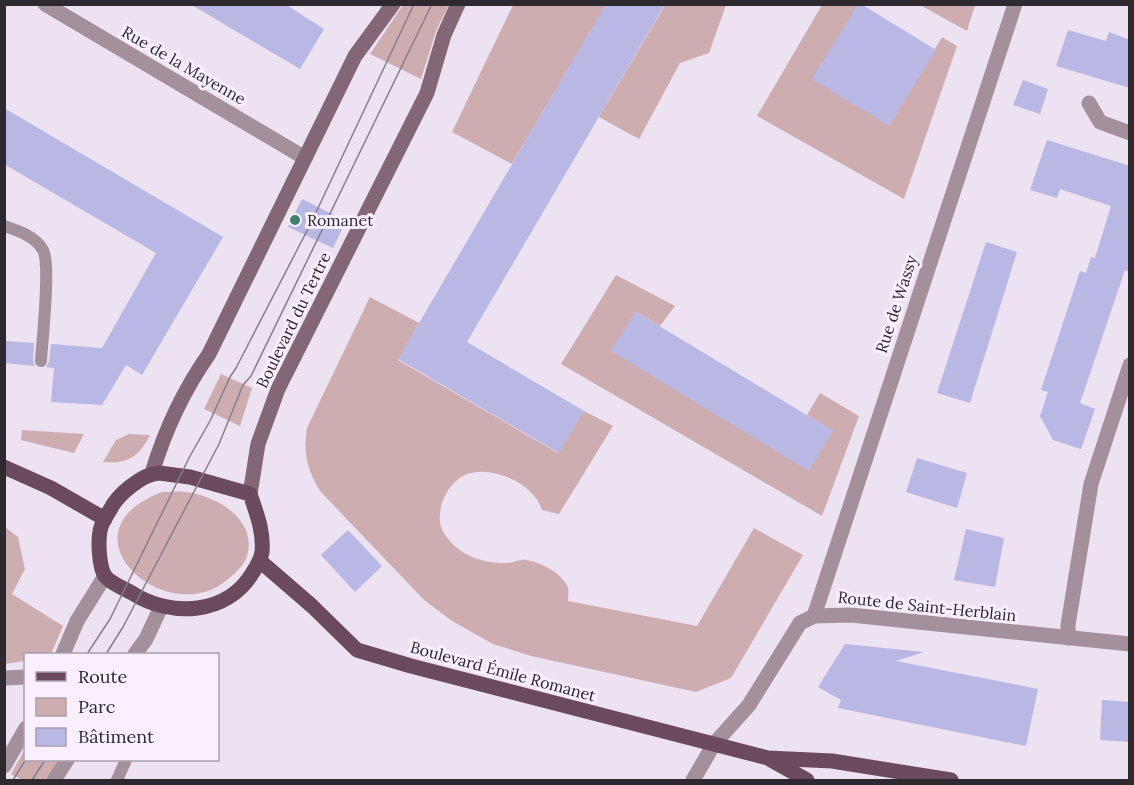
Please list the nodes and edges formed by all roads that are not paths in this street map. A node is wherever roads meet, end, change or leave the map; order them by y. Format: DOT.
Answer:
graph roads {
  1 [pos="45,4"];
  2 [pos="393,4"];
  3 [pos="458,4"];
  4 [pos="1015,4"];
  5 [pos="1089,103"];
  6 [pos="1130,133"];
  7 [pos="305,158"];
  8 [pos="4,226"];
  9 [pos="41,361"];
  10 [pos="1130,365"];
  11 [pos="4,467"];
  12 [pos="152,473"];
  13 [pos="250,494"];
  14 [pos="105,519"];
  15 [pos="260,561"];
  16 [pos="105,576"];
  17 [pos="161,607"];
  18 [pos="814,616"];
  19 [pos="1068,638"];
  20 [pos="1130,644"];
  21 [pos="63,653"];
  22 [pos="136,653"];
  23 [pos="24,676"];
  24 [pos="4,678"];
  25 [pos="24,731"];
  26 [pos="714,744"];
  27 [pos="768,758"];
  28 [pos="66,761"];
  29 [pos="125,761"];
  30 [pos="4,766"];
  31 [pos="54,780"];
  32 [pos="117,780"];
  33 [pos="693,780"];
  34 [pos="807,780"];
  35 [pos="951,780"];
  1 -- 7 [label="street, Rue de la Mayenne"];
  2 -- 7 [label="main road"];
  3 -- 13 [label="main road, Boulevard du Tertre"];
  4 -- 18 [label="street, Rue de Wassy"];
  5 -- 6 [label="street"];
  7 -- 12 [label="main road"];
  8 -- 9 [label="lane"];
  10 -- 19 [label="street"];
  11 -- 14 [label="main road"];
  12 -- 13 [label="main road"];
  12 -- 14 [label="main road"];
  13 -- 15 [label="main road"];
  14 -- 16 [label="main road"];
  15 -- 17 [label="main road"];
  15 -- 26 [label="main road, Boulevard Émile Romanet"];
  16 -- 17 [label="main road"];
  16 -- 21 [label="street"];
  17 -- 22 [label="street"];
  18 -- 19 [label="street, Route de Saint-Herblain"];
  18 -- 26 [label="street"];
  19 -- 20 [label="street, Route de Saint-Herblain"];
  23 -- 24 [label="street"];
  25 -- 30 [label="street"];
  26 -- 27 [label="main road, Boulevard Émile Romanet"];
  26 -- 33 [label="street"];
  27 -- 34 [label="main road, Boulevard Émile Romanet"];
  27 -- 35 [label="main road, Boulevard Émile Romanet"];
  28 -- 31 [label="street"];
  29 -- 32 [label="lane"];
}
